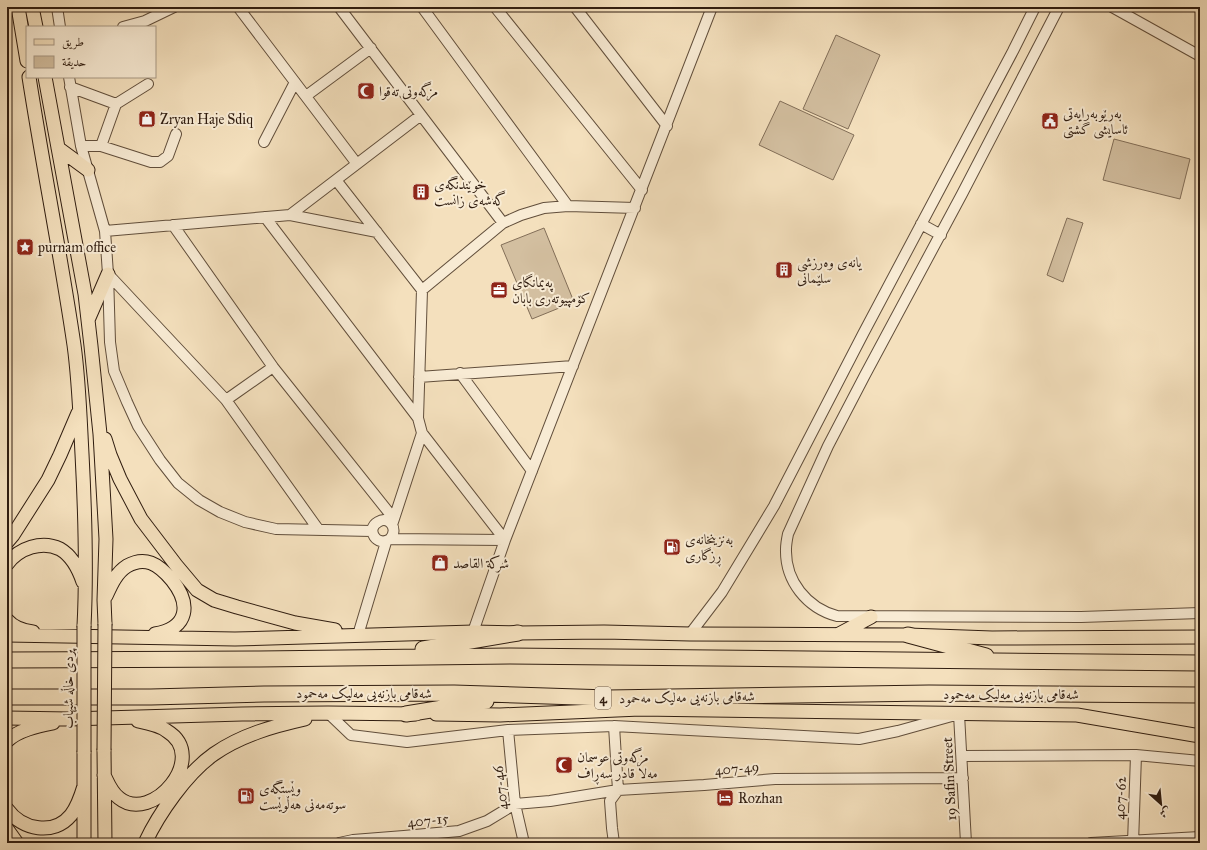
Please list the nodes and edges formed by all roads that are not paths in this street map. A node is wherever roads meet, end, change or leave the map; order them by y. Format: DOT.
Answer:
graph roads {
  1 [pos="18,7"];
  2 [pos="32,7"];
  3 [pos="57,7"];
  4 [pos="174,7"];
  5 [pos="238,7"];
  6 [pos="339,7"];
  7 [pos="422,7"];
  8 [pos="495,7"];
  9 [pos="575,7"];
  10 [pos="712,7"];
  11 [pos="1035,7"];
  12 [pos="1059,7"];
  13 [pos="1112,7"];
  14 [pos="36,26"];
  15 [pos="60,26"];
  16 [pos="127,26"];
  17 [pos="371,48"];
  18 [pos="26,55"];
  19 [pos="1200,56"];
  20 [pos="29,78"];
  21 [pos="45,78"];
  22 [pos="70,82"];
  23 [pos="296,82"];
  24 [pos="148,84"];
  25 [pos="306,96"];
  26 [pos="116,104"];
  27 [pos="421,115"];
  28 [pos="667,126"];
  29 [pos="176,134"];
  30 [pos="264,142"];
  31 [pos="81,146"];
  32 [pos="101,146"];
  33 [pos="58,148"];
  34 [pos="357,164"];
  35 [pos="88,170"];
  36 [pos="336,180"];
  37 [pos="642,190"];
  38 [pos="568,206"];
  39 [pos="634,208"];
  40 [pos="290,215"];
  41 [pos="265,217"];
  42 [pos="503,223"];
  43 [pos="921,224"];
  44 [pos="173,225"];
  45 [pos="105,231"];
  46 [pos="377,232"];
  47 [pos="940,235"];
  48 [pos="108,274"];
  49 [pos="422,290"];
  50 [pos="88,320"];
  51 [pos="573,366"];
  52 [pos="273,367"];
  53 [pos="460,373"];
  54 [pos="420,376"];
  55 [pos="226,400"];
  56 [pos="80,409"];
  57 [pos="98,415"];
  58 [pos="418,418"];
  59 [pos="422,434"];
  60 [pos="532,471"];
  61 [pos="393,522"];
  62 [pos="318,529"];
  63 [pos="372,531"];
  64 [pos="388,540"];
  65 [pos="505,540"];
  66 [pos="7,542"];
  67 [pos="7,564"];
  68 [pos="86,589"];
  69 [pos="104,600"];
  70 [pos="1200,613"];
  71 [pos="871,617"];
  72 [pos="7,620"];
  73 [pos="473,632"];
  74 [pos="518,633"];
  75 [pos="690,634"];
  76 [pos="7,635"];
  77 [pos="358,635"];
  78 [pos="837,635"];
  79 [pos="908,635"];
  80 [pos="71,637"];
  81 [pos="1200,637"];
  82 [pos="133,638"];
  83 [pos="376,657"];
  84 [pos="7,660"];
  85 [pos="1008,662"];
  86 [pos="1200,663"];
  87 [pos="521,695"];
  88 [pos="1200,695"];
  89 [pos="7,697"];
  90 [pos="328,713"];
  91 [pos="406,714"];
  92 [pos="959,714"];
  93 [pos="7,718"];
  94 [pos="119,718"];
  95 [pos="70,719"];
  96 [pos="614,726"];
  97 [pos="508,730"];
  98 [pos="1200,736"];
  99 [pos="7,741"];
  100 [pos="1136,755"];
  101 [pos="962,756"];
  102 [pos="1200,760"];
  103 [pos="104,775"];
  104 [pos="963,778"];
  105 [pos="84,786"];
  106 [pos="618,790"];
  107 [pos="515,804"];
  108 [pos="7,809"];
  109 [pos="7,829"];
  110 [pos="1200,837"];
  111 [pos="404,840"];
  112 [pos="1133,842"];
  113 [pos="17,843"];
  114 [pos="84,843"];
  115 [pos="105,843"];
  116 [pos="145,843"];
  117 [pos="339,843"];
  118 [pos="524,843"];
  119 [pos="614,843"];
  120 [pos="966,843"];
  121 [pos="1091,843"];
  1 -- 18 [label="main road"];
  2 -- 14 [label="main road"];
  3 -- 15 [label="street"];
  4 -- 16 [label="street"];
  5 -- 23 [label="street"];
  6 -- 17 [label="street"];
  7 -- 38 [label="street"];
  8 -- 37 [label="street"];
  9 -- 28 [label="street"];
  10 -- 28 [label="street"];
  11 -- 43 [label="street"];
  12 -- 47 [label="street"];
  13 -- 19 [label="street"];
  17 -- 25 [label="street"];
  17 -- 27 [label="street"];
  20 -- 56 [label="main road, پردی خاڵە شیهاب"];
  21 -- 33 [label="main road"];
  22 -- 26 [label="street"];
  22 -- 31 [label="street"];
  23 -- 25 [label="street"];
  23 -- 30 [label="street"];
  24 -- 26 [label="street"];
  25 -- 34 [label="street"];
  26 -- 32 [label="street"];
  27 -- 34 [label="street"];
  27 -- 42 [label="street"];
  28 -- 37 [label="street"];
  29 -- 32 [label="street"];
  31 -- 32 [label="street"];
  31 -- 35 [label="street"];
  33 -- 35 [label="main road"];
  33 -- 50 [label="main road"];
  34 -- 36 [label="street"];
  35 -- 45 [label="street"];
  36 -- 40 [label="street"];
  36 -- 46 [label="street"];
  37 -- 39 [label="street"];
  38 -- 39 [label="street"];
  38 -- 42 [label="street"];
  39 -- 51 [label="street"];
  40 -- 41 [label="street"];
  40 -- 46 [label="street"];
  41 -- 44 [label="street"];
  41 -- 58 [label="street"];
  42 -- 49 [label="street"];
  43 -- 47 [label="street"];
  43 -- 75 [label="street"];
  44 -- 45 [label="street"];
  44 -- 52 [label="street"];
  45 -- 48 [label="street"];
  46 -- 49 [label="street"];
  47 -- 71 [label="street"];
  48 -- 50 [label="main road"];
  48 -- 55 [label="street"];
  48 -- 62 [label="street"];
  49 -- 54 [label="street"];
  50 -- 57 [label="main road"];
  51 -- 53 [label="street"];
  51 -- 60 [label="street"];
  52 -- 55 [label="street"];
  52 -- 61 [label="street"];
  53 -- 54 [label="street"];
  53 -- 60 [label="street"];
  54 -- 58 [label="street"];
  55 -- 62 [label="street"];
  56 -- 66 [label="main road"];
  56 -- 68 [label="main road, پردی خاڵە شیهاب"];
  57 -- 69 [label="main road"];
  57 -- 77 [label="main road"];
  58 -- 59 [label="street"];
  59 -- 61 [label="street"];
  59 -- 65 [label="street"];
  60 -- 65 [label="street"];
  61 -- 63 [label="street"];
  61 -- 64 [label="street"];
  62 -- 63 [label="street"];
  63 -- 64 [label="street"];
  64 -- 65 [label="street"];
  64 -- 77 [label="street"];
  65 -- 73 [label="street"];
  67 -- 68 [label="main road"];
  68 -- 105 [label="main road, پردی خاڵە شیهاب, bridge"];
  69 -- 82 [label="main road"];
  69 -- 103 [label="main road, bridge"];
  70 -- 71 [label="street"];
  71 -- 78 [label="main road"];
  72 -- 80 [label="main road"];
  73 -- 74 [label="main road"];
  73 -- 77 [label="main road"];
  74 -- 75 [label="main road"];
  74 -- 83 [label="highway"];
  75 -- 78 [label="main road"];
  76 -- 80 [label="main road"];
  77 -- 82 [label="main road"];
  78 -- 79 [label="main road"];
  79 -- 81 [label="main road"];
  79 -- 85 [label="highway"];
  80 -- 82 [label="main road"];
  83 -- 84 [label="highway"];
  83 -- 85 [label="highway"];
  85 -- 86 [label="highway"];
  87 -- 88 [label="highway, شەقامی بازنەیی مەلیک مەحمود / 4"];
  87 -- 89 [label="highway, شەقامی بازنەیی مەلیک مەحمود / 4"];
  87 -- 91 [label="highway"];
  90 -- 91 [label="main road"];
  90 -- 94 [label="main road"];
  90 -- 97 [label="street"];
  90 -- 116 [label="main road"];
  91 -- 92 [label="main road"];
  92 -- 96 [label="street"];
  92 -- 98 [label="main road"];
  92 -- 101 [label="street, 19 Safin Street"];
  93 -- 95 [label="main road"];
  94 -- 95 [label="main road"];
  94 -- 103 [label="main road"];
  95 -- 99 [label="main road"];
  96 -- 97 [label="street"];
  96 -- 106 [label="street"];
  97 -- 107 [label="street, 407-46"];
  100 -- 101 [label="street"];
  100 -- 102 [label="street"];
  100 -- 112 [label="street, 407-62"];
  101 -- 104 [label="street, 19 Safin Street"];
  103 -- 115 [label="main road"];
  104 -- 106 [label="street, 407-49"];
  104 -- 120 [label="street, 19 Safin Street"];
  105 -- 108 [label="main road"];
  105 -- 114 [label="main road, پردی خاڵە شیهاب"];
  106 -- 107 [label="street, 407-49"];
  106 -- 119 [label="street"];
  107 -- 111 [label="street, 407-15"];
  107 -- 118 [label="street, 407-46"];
  109 -- 113 [label="main road"];
  110 -- 112 [label="street"];
  111 -- 117 [label="street, 407-15"];
  112 -- 121 [label="street"];
}
